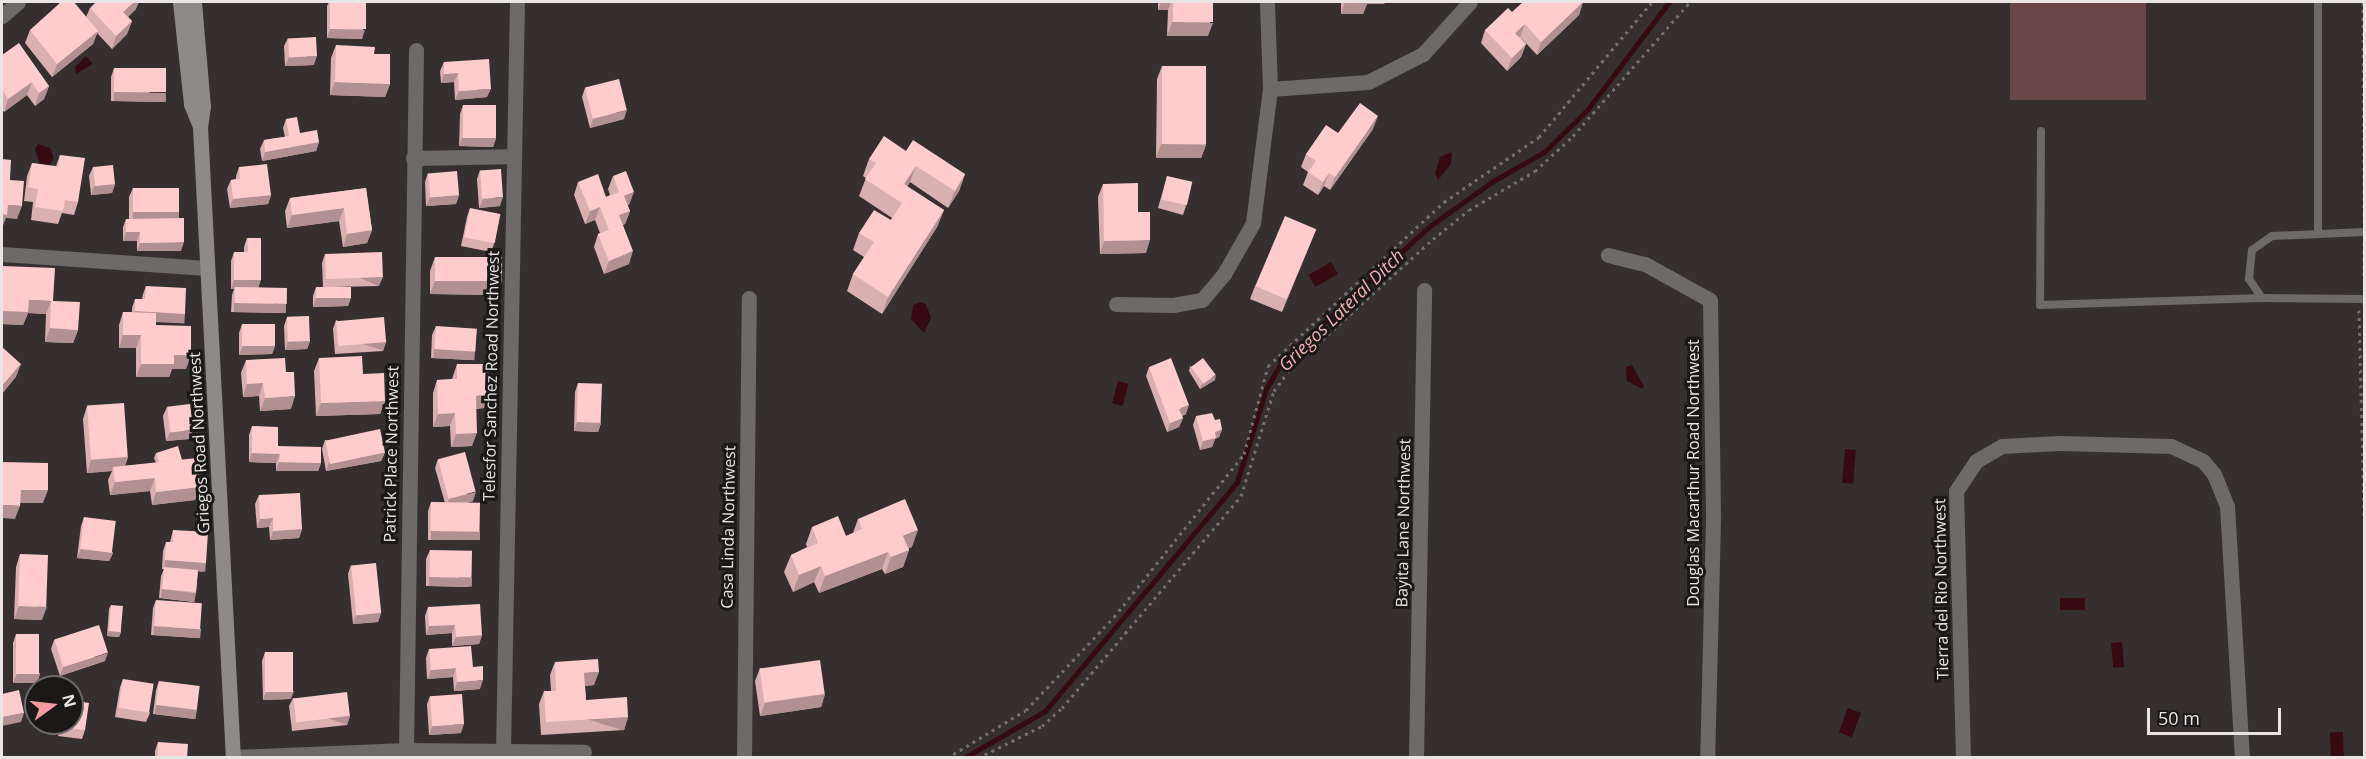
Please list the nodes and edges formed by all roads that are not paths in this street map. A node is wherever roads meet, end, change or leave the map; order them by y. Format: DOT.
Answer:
graph roads {
  1 [pos="18,2"];
  2 [pos="180,2"];
  3 [pos="194,2"];
  4 [pos="517,2"];
  5 [pos="1267,2"];
  6 [pos="1470,2"];
  7 [pos="2318,2"];
  8 [pos="2,16"];
  9 [pos="416,50"];
  10 [pos="1270,89"];
  11 [pos="200,127"];
  12 [pos="2041,131"];
  13 [pos="513,156"];
  14 [pos="413,158"];
  15 [pos="2364,232"];
  16 [pos="2318,234"];
  17 [pos="2,254"];
  18 [pos="1608,255"];
  19 [pos="207,268"];
  20 [pos="1424,290"];
  21 [pos="749,298"];
  22 [pos="2262,298"];
  23 [pos="2362,298"];
  24 [pos="1116,304"];
  25 [pos="503,751"];
  26 [pos="584,752"];
  27 [pos="405,754"];
  28 [pos="233,757"];
  29 [pos="744,758"];
  30 [pos="1416,758"];
  31 [pos="1707,758"];
  32 [pos="1963,758"];
  33 [pos="2242,758"];
  1 -- 8 [label="street"];
  2 -- 11 [label="main road, Griegos Road Northwest"];
  3 -- 11 [label="main road, Griegos Road Northwest"];
  4 -- 13 [label="street, Telesfor Sanchez Road Northwest"];
  5 -- 10 [label="street"];
  6 -- 10 [label="street"];
  7 -- 16 [label="lane"];
  9 -- 14 [label="street, Patrick Place Northwest"];
  10 -- 24 [label="street"];
  11 -- 19 [label="main road, Griegos Road Northwest"];
  12 -- 22 [label="lane"];
  13 -- 14 [label="street"];
  13 -- 25 [label="street, Telesfor Sanchez Road Northwest"];
  14 -- 27 [label="street, Patrick Place Northwest"];
  15 -- 16 [label="lane"];
  16 -- 22 [label="lane"];
  17 -- 19 [label="street"];
  18 -- 31 [label="street, Douglas Macarthur Road Northwest"];
  19 -- 28 [label="main road, Griegos Road Northwest"];
  20 -- 30 [label="street, Bayita Lane Northwest"];
  21 -- 29 [label="street, Casa Linda Northwest"];
  22 -- 23 [label="lane"];
  25 -- 26 [label="street"];
  25 -- 27 [label="street"];
  27 -- 28 [label="street"];
  32 -- 33 [label="street, Tierra del Rio Northwest"];
}
